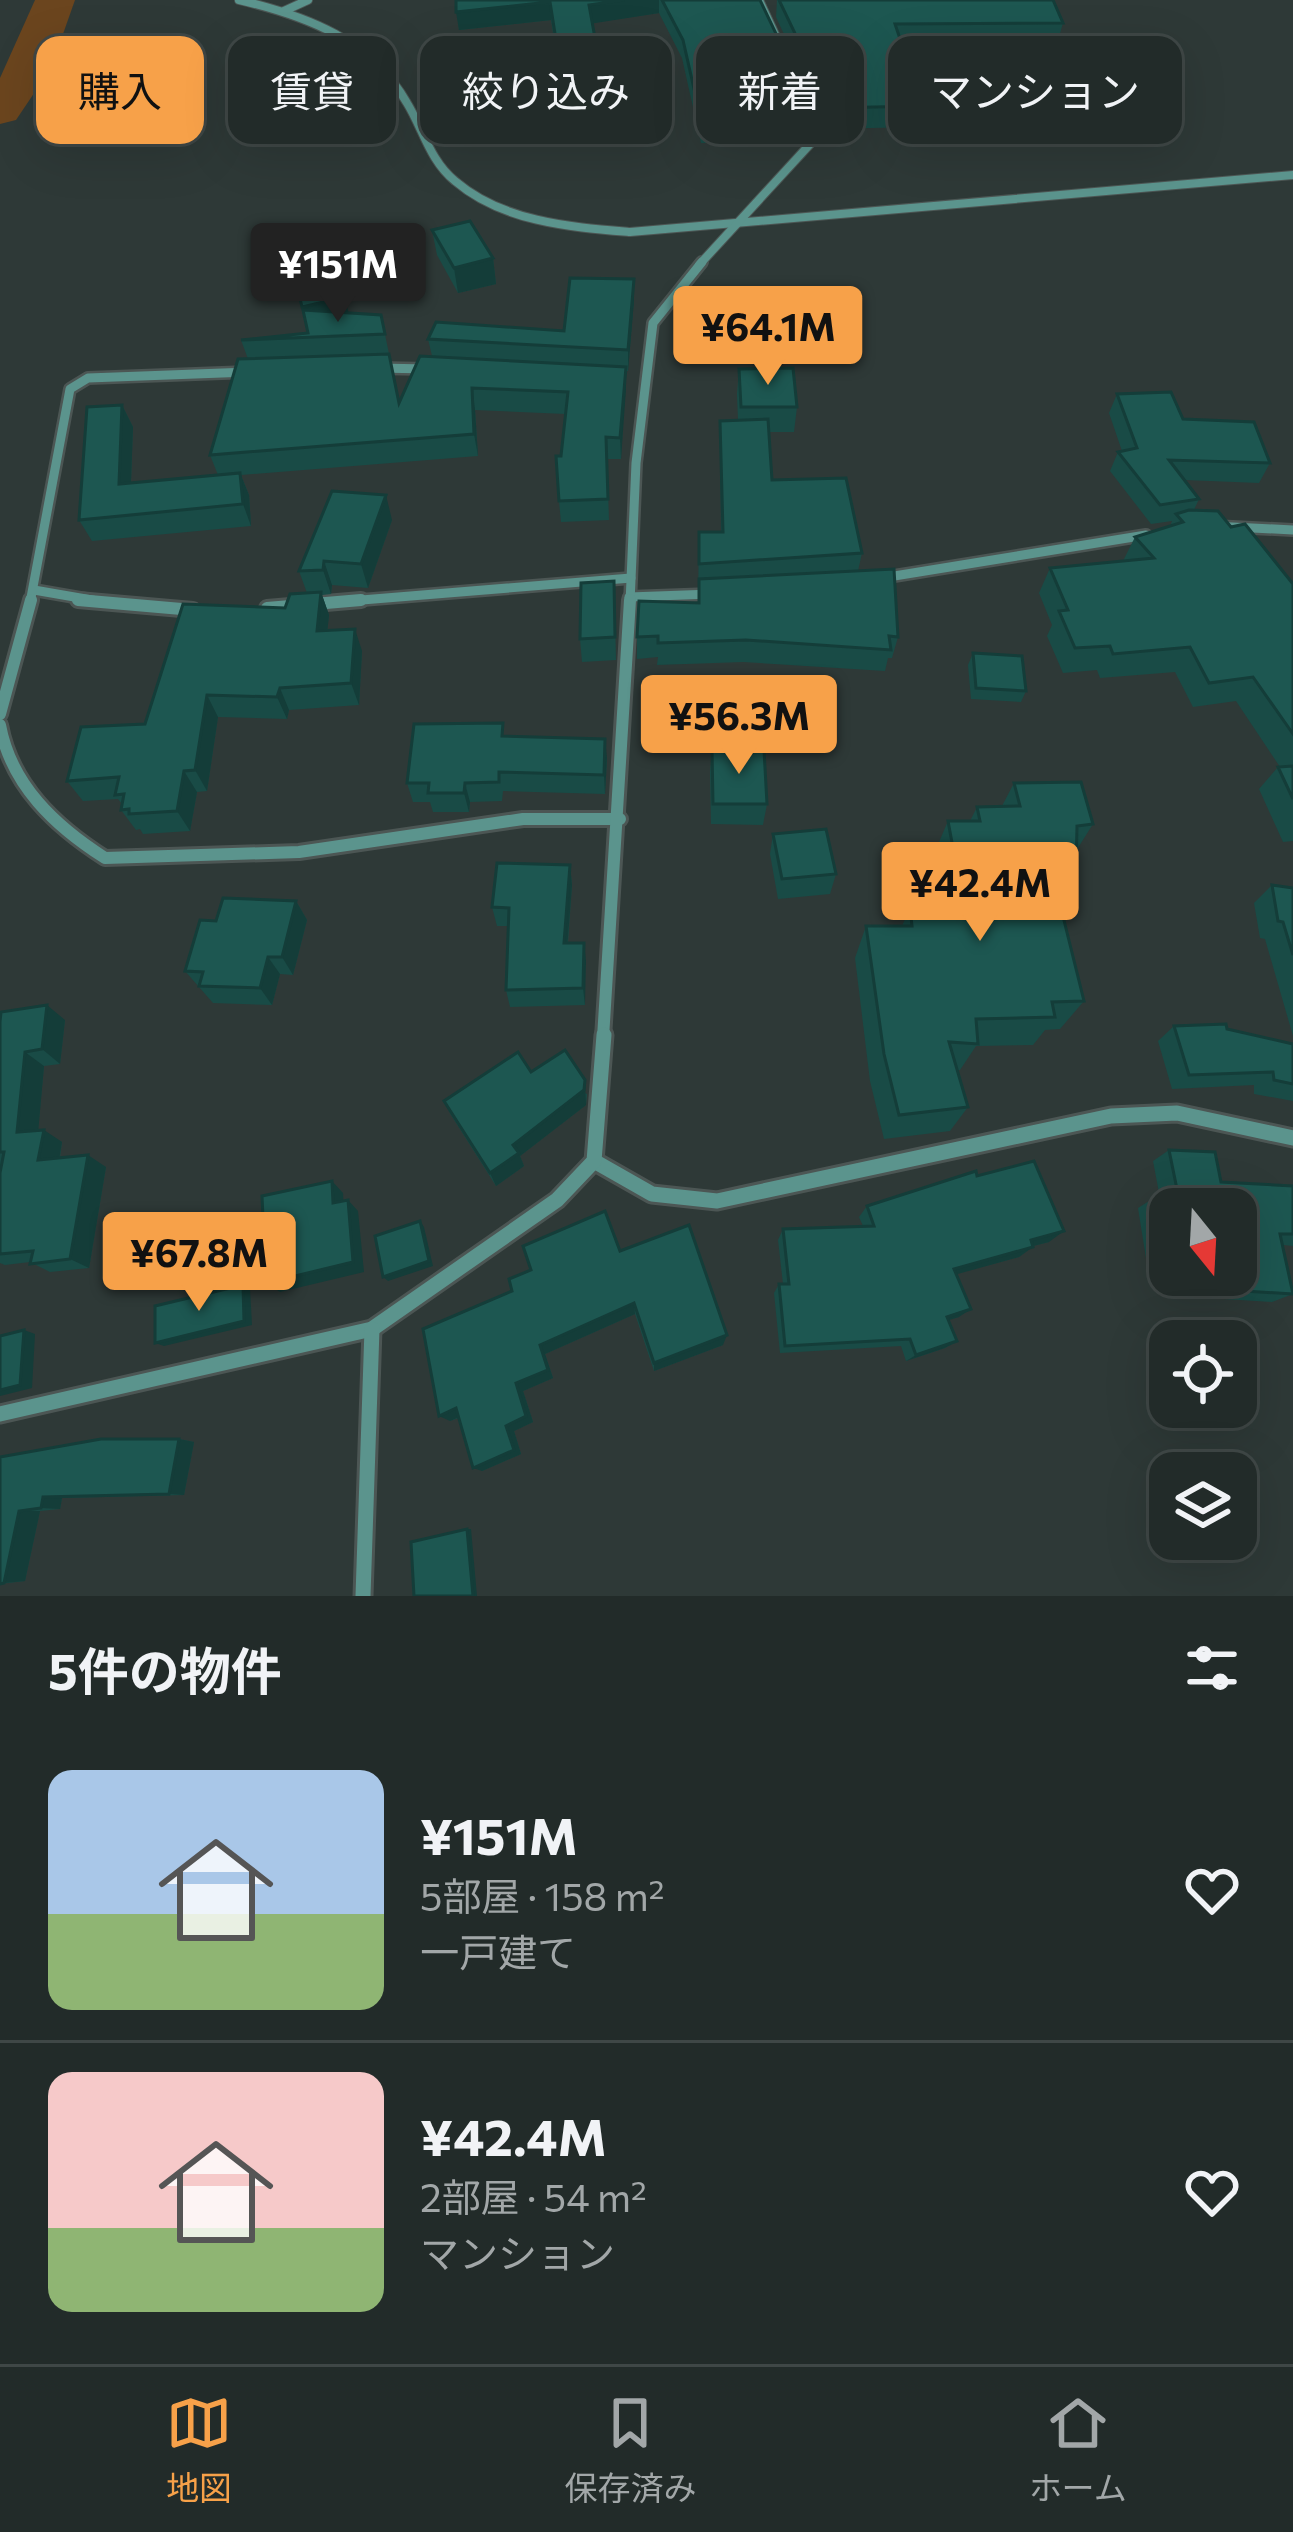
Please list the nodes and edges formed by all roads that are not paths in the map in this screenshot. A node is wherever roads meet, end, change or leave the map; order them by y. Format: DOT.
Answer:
graph roads {
  1 [pos="239,0"];
  2 [pos="308,0"];
  3 [pos="762,4"];
  4 [pos="785,8"];
  5 [pos="284,11"];
  6 [pos="1293,175"];
  7 [pos="738,220"];
  8 [pos="373,368"];
  9 [pos="438,369"];
  10 [pos="254,372"];
  11 [pos="628,380"];
  12 [pos="646,381"];
  13 [pos="1196,526"];
  14 [pos="1293,530"];
  15 [pos="1156,532"];
  16 [pos="631,578"];
  17 [pos="861,581"];
  18 [pos="34,590"];
  19 [pos="722,594"];
  20 [pos="629,597"];
  21 [pos="256,609"];
  22 [pos="209,610"];
  23 [pos="0,714"];
  24 [pos="0,725"];
  25 [pos="620,819"];
  26 [pos="1293,1138"];
  27 [pos="594,1161"];
  28 [pos="372,1329"];
  29 [pos="0,1414"];
  30 [pos="363,1596"];
  1 -- 5 [label="street"];
  2 -- 5 [label="street"];
  3 -- 4 [label="street"];
  3 -- 7 [label="street"];
  5 -- 7 [label="street"];
  6 -- 7 [label="street"];
  7 -- 12 [label="street"];
  8 -- 9 [label="street"];
  10 -- 18 [label="street"];
  11 -- 12 [label="street"];
  12 -- 16 [label="street"];
  13 -- 14 [label="street"];
  15 -- 17 [label="street"];
  16 -- 20 [label="street"];
  16 -- 21 [label="street"];
  18 -- 22 [label="street"];
  18 -- 23 [label="street"];
  19 -- 20 [label="street"];
  20 -- 25 [label="street"];
  24 -- 25 [label="street"];
  25 -- 27 [label="street"];
  26 -- 27 [label="street"];
  27 -- 28 [label="street"];
  28 -- 29 [label="street"];
  28 -- 30 [label="street"];
}
